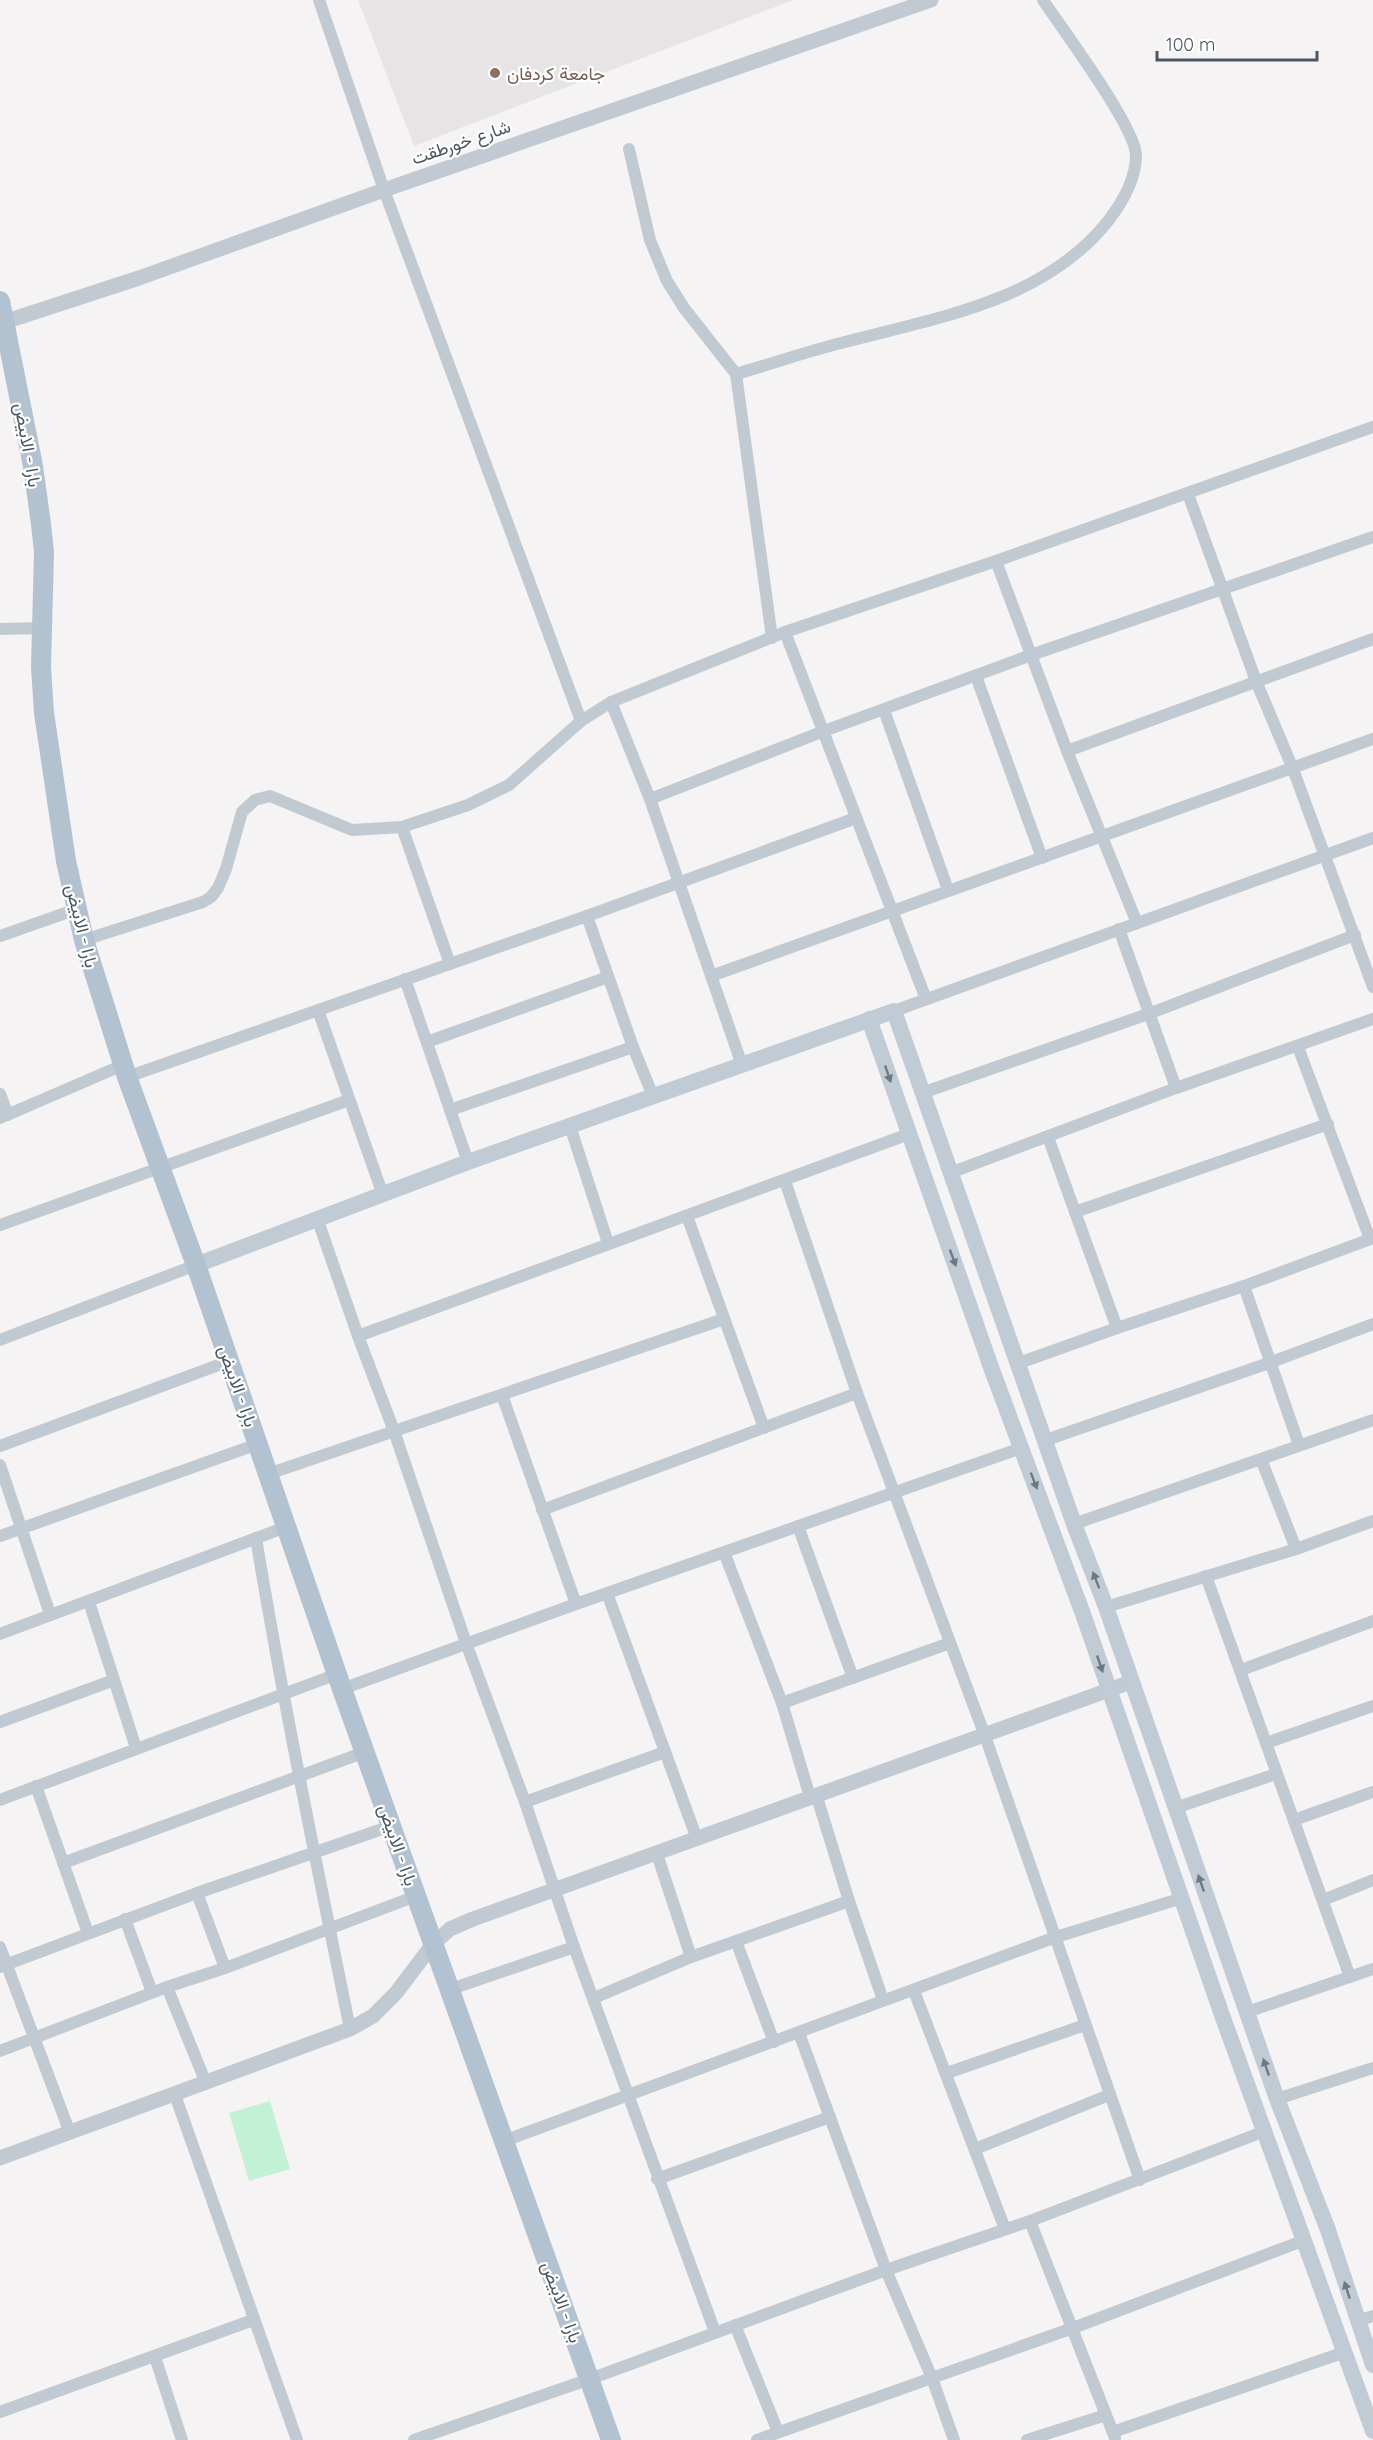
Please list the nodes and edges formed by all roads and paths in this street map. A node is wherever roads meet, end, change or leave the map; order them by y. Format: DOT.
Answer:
graph roads {
  1 [pos="319,0"];
  2 [pos="931,0"];
  3 [pos="1043,0"];
  4 [pos="629,149"];
  5 [pos="384,190"];
  6 [pos="0,301"];
  7 [pos="4,322"];
  8 [pos="736,374"];
  9 [pos="1373,427"];
  10 [pos="1188,494"];
  11 [pos="1373,537"];
  12 [pos="996,561"];
  13 [pos="1224,589"];
  14 [pos="43,628"];
  15 [pos="0,629"];
  16 [pos="785,632"];
  17 [pos="772,638"];
  18 [pos="1373,639"];
  19 [pos="1031,655"];
  20 [pos="976,676"];
  21 [pos="1256,681"];
  22 [pos="611,702"];
  23 [pos="884,710"];
  24 [pos="580,721"];
  25 [pos="824,731"];
  26 [pos="1373,740"];
  27 [pos="1067,751"];
  28 [pos="1293,769"];
  29 [pos="650,799"];
  30 [pos="856,818"];
  31 [pos="402,827"];
  32 [pos="1102,836"];
  33 [pos="1373,838"];
  34 [pos="1326,855"];
  35 [pos="1041,858"];
  36 [pos="680,882"];
  37 [pos="948,890"];
  38 [pos="77,909"];
  39 [pos="891,911"];
  40 [pos="587,916"];
  41 [pos="1137,923"];
  42 [pos="1119,929"];
  43 [pos="1355,935"];
  44 [pos="0,936"];
  45 [pos="84,940"];
  46 [pos="450,964"];
  47 [pos="711,976"];
  48 [pos="608,977"];
  49 [pos="405,979"];
  50 [pos="1373,987"];
  51 [pos="926,999"];
  52 [pos="318,1010"];
  53 [pos="894,1011"];
  54 [pos="1148,1014"];
  55 [pos="868,1019"];
  56 [pos="1373,1019"];
  57 [pos="427,1042"];
  58 [pos="633,1047"];
  59 [pos="1298,1047"];
  60 [pos="742,1065"];
  61 [pos="125,1071"];
  62 [pos="1176,1088"];
  63 [pos="922,1093"];
  64 [pos="0,1094"];
  65 [pos="653,1096"];
  66 [pos="349,1100"];
  67 [pos="450,1110"];
  68 [pos="4,1116"];
  69 [pos="1328,1124"];
  70 [pos="570,1126"];
  71 [pos="909,1134"];
  72 [pos="1048,1137"];
  73 [pos="468,1162"];
  74 [pos="161,1168"];
  75 [pos="950,1173"];
  76 [pos="785,1181"];
  77 [pos="382,1195"];
  78 [pos="1075,1212"];
  79 [pos="687,1216"];
  80 [pos="317,1218"];
  81 [pos="0,1226"];
  82 [pos="1372,1239"];
  83 [pos="608,1243"];
  84 [pos="196,1265"];
  85 [pos="1244,1286"];
  86 [pos="724,1319"];
  87 [pos="1373,1324"];
  88 [pos="1117,1328"];
  89 [pos="358,1336"];
  90 [pos="0,1340"];
  91 [pos="229,1361"];
  92 [pos="1269,1363"];
  93 [pos="1019,1364"];
  94 [pos="857,1393"];
  95 [pos="502,1395"];
  96 [pos="1373,1420"];
  97 [pos="764,1428"];
  98 [pos="394,1431"];
  99 [pos="1046,1440"];
  100 [pos="258,1444"];
  101 [pos="1299,1445"];
  102 [pos="0,1446"];
  103 [pos="1021,1448"];
  104 [pos="1261,1459"];
  105 [pos="0,1466"];
  106 [pos="268,1474"];
  107 [pos="894,1492"];
  108 [pos="542,1510"];
  109 [pos="1373,1521"];
  110 [pos="1074,1524"];
  111 [pos="798,1526"];
  112 [pos="286,1527"];
  113 [pos="22,1528"];
  114 [pos="0,1536"];
  115 [pos="256,1538"];
  116 [pos="1296,1549"];
  117 [pos="724,1552"];
  118 [pos="1206,1576"];
  119 [pos="607,1593"];
  120 [pos="89,1602"];
  121 [pos="576,1604"];
  122 [pos="1106,1607"];
  123 [pos="50,1614"];
  124 [pos="1373,1621"];
  125 [pos="0,1634"];
  126 [pos="466,1643"];
  127 [pos="950,1643"];
  128 [pos="1241,1670"];
  129 [pos="853,1678"];
  130 [pos="114,1680"];
  131 [pos="340,1682"];
  132 [pos="1131,1682"];
  133 [pos="1109,1690"];
  134 [pos="282,1695"];
  135 [pos="782,1703"];
  136 [pos="1373,1707"];
  137 [pos="0,1722"];
  138 [pos="984,1736"];
  139 [pos="1266,1743"];
  140 [pos="136,1748"];
  141 [pos="365,1752"];
  142 [pos="665,1752"];
  143 [pos="1276,1774"];
  144 [pos="301,1776"];
  145 [pos="36,1786"];
  146 [pos="1373,1791"];
  147 [pos="813,1795"];
  148 [pos="0,1800"];
  149 [pos="525,1802"];
  150 [pos="1175,1808"];
  151 [pos="1294,1820"];
  152 [pos="391,1826"];
  153 [pos="697,1839"];
  154 [pos="314,1851"];
  155 [pos="657,1854"];
  156 [pos="63,1863"];
  157 [pos="1373,1880"];
  158 [pos="553,1889"];
  159 [pos="197,1893"];
  160 [pos="416,1896"];
  161 [pos="1182,1898"];
  162 [pos="1323,1900"];
  163 [pos="849,1901"];
  164 [pos="125,1919"];
  165 [pos="329,1928"];
  166 [pos="88,1933"];
  167 [pos="1053,1938"];
  168 [pos="736,1941"];
  169 [pos="433,1944"];
  170 [pos="0,1947"];
  171 [pos="573,1947"];
  172 [pos="691,1957"];
  173 [pos="3,1966"];
  174 [pos="225,1968"];
  175 [pos="1373,1969"];
  176 [pos="1350,1977"];
  177 [pos="167,1987"];
  178 [pos="450,1989"];
  179 [pos="914,1990"];
  180 [pos="152,1992"];
  181 [pos="594,1998"];
  182 [pos="883,2000"];
  183 [pos="1247,2012"];
  184 [pos="1085,2025"];
  185 [pos="350,2029"];
  186 [pos="799,2033"];
  187 [pos="34,2039"];
  188 [pos="774,2042"];
  189 [pos="0,2051"];
  190 [pos="1373,2068"];
  191 [pos="947,2073"];
  192 [pos="206,2084"];
  193 [pos="175,2095"];
  194 [pos="628,2096"];
  195 [pos="1109,2096"];
  196 [pos="1277,2099"];
  197 [pos="830,2117"];
  198 [pos="1265,2131"];
  199 [pos="70,2133"];
  200 [pos="504,2141"];
  201 [pos="975,2149"];
  202 [pos="0,2158"];
  203 [pos="657,2179"];
  204 [pos="1140,2180"];
  205 [pos="1029,2221"];
  206 [pos="1005,2229"];
  207 [pos="1305,2240"];
  208 [pos="886,2270"];
  209 [pos="1365,2319"];
  210 [pos="253,2320"];
  211 [pos="735,2325"];
  212 [pos="1073,2328"];
  213 [pos="714,2332"];
  214 [pos="1345,2352"];
  215 [pos="155,2357"];
  216 [pos="1373,2365"];
  217 [pos="932,2378"];
  218 [pos="590,2379"];
  219 [pos="0,2412"];
  220 [pos="1106,2415"];
  221 [pos="1373,2431"];
  222 [pos="778,2432"];
  223 [pos="1115,2436"];
  224 [pos="182,2440"];
  225 [pos="297,2440"];
  226 [pos="414,2440"];
  227 [pos="611,2440"];
  228 [pos="757,2440"];
  229 [pos="954,2440"];
  230 [pos="1027,2440"];
  1 -- 5 [label="street"];
  2 -- 5 [label="street, شارع خورطقت"];
  3 -- 8 [label="street"];
  4 -- 8 [label="street"];
  5 -- 7 [label="street, شارع خورطقت"];
  5 -- 24 [label="street"];
  6 -- 7 [label="main road, بارا - الابيض"];
  7 -- 14 [label="main road, بارا - الابيض"];
  8 -- 17 [label="street"];
  9 -- 10 [label="street"];
  10 -- 12 [label="street"];
  10 -- 13 [label="street"];
  11 -- 13 [label="street"];
  12 -- 16 [label="street"];
  12 -- 19 [label="street"];
  13 -- 19 [label="street"];
  13 -- 21 [label="street"];
  14 -- 15 [label="street"];
  14 -- 38 [label="main road, بارا - الابيض"];
  16 -- 17 [label="street"];
  16 -- 25 [label="street"];
  17 -- 22 [label="street"];
  18 -- 21 [label="street"];
  19 -- 20 [label="street"];
  19 -- 27 [label="street"];
  20 -- 23 [label="street"];
  20 -- 35 [label="street"];
  21 -- 27 [label="street"];
  21 -- 28 [label="street"];
  22 -- 24 [label="street"];
  22 -- 29 [label="street"];
  23 -- 25 [label="street"];
  23 -- 37 [label="street"];
  24 -- 31 [label="street"];
  25 -- 29 [label="street"];
  25 -- 30 [label="street"];
  26 -- 28 [label="street"];
  27 -- 32 [label="street"];
  28 -- 32 [label="street"];
  28 -- 34 [label="street"];
  29 -- 36 [label="street"];
  30 -- 36 [label="street"];
  30 -- 39 [label="street"];
  31 -- 45 [label="street"];
  31 -- 46 [label="street"];
  32 -- 35 [label="street"];
  32 -- 41 [label="street"];
  33 -- 34 [label="street"];
  34 -- 41 [label="street"];
  34 -- 43 [label="street"];
  35 -- 37 [label="street"];
  36 -- 40 [label="street"];
  36 -- 47 [label="street"];
  37 -- 39 [label="street"];
  38 -- 44 [label="street"];
  38 -- 45 [label="main road, بارا - الابيض"];
  39 -- 47 [label="street"];
  39 -- 51 [label="street"];
  40 -- 46 [label="street"];
  40 -- 48 [label="street"];
  41 -- 42 [label="street"];
  42 -- 51 [label="street"];
  42 -- 54 [label="street"];
  43 -- 50 [label="street"];
  43 -- 54 [label="street"];
  45 -- 61 [label="main road, بارا - الابيض"];
  46 -- 49 [label="street"];
  47 -- 60 [label="street"];
  48 -- 57 [label="street"];
  48 -- 58 [label="street"];
  49 -- 52 [label="street"];
  49 -- 57 [label="street"];
  51 -- 53 [label="street"];
  52 -- 61 [label="street"];
  52 -- 66 [label="street"];
  53 -- 55 [label="main road"];
  53 -- 63 [label="main road"];
  54 -- 62 [label="street"];
  54 -- 63 [label="street"];
  55 -- 60 [label="main road"];
  55 -- 71 [label="main road, one-way"];
  56 -- 59 [label="street"];
  57 -- 67 [label="street"];
  58 -- 65 [label="street"];
  58 -- 67 [label="street"];
  59 -- 62 [label="street"];
  59 -- 69 [label="street"];
  60 -- 65 [label="main road"];
  61 -- 68 [label="street"];
  61 -- 74 [label="main road, بارا - الابيض"];
  62 -- 72 [label="street"];
  63 -- 75 [label="main road"];
  64 -- 68 [label="street"];
  65 -- 70 [label="main road"];
  66 -- 74 [label="street"];
  66 -- 77 [label="street"];
  67 -- 73 [label="street"];
  69 -- 78 [label="street"];
  69 -- 82 [label="street"];
  70 -- 73 [label="main road"];
  70 -- 83 [label="street"];
  71 -- 76 [label="street"];
  71 -- 103 [label="main road, one-way"];
  72 -- 75 [label="street"];
  72 -- 78 [label="street"];
  73 -- 77 [label="main road"];
  74 -- 81 [label="street"];
  74 -- 84 [label="main road, بارا - الابيض"];
  75 -- 93 [label="main road"];
  76 -- 79 [label="street"];
  76 -- 94 [label="street"];
  77 -- 80 [label="main road"];
  78 -- 88 [label="street"];
  79 -- 83 [label="street"];
  79 -- 86 [label="street"];
  80 -- 84 [label="main road"];
  80 -- 89 [label="street"];
  82 -- 85 [label="street"];
  83 -- 89 [label="street"];
  84 -- 90 [label="street"];
  84 -- 91 [label="main road, بارا - الابيض"];
  85 -- 88 [label="street"];
  85 -- 92 [label="street"];
  86 -- 95 [label="street"];
  86 -- 97 [label="street"];
  87 -- 92 [label="street"];
  88 -- 93 [label="street"];
  89 -- 98 [label="street"];
  91 -- 100 [label="main road, بارا - الابيض"];
  91 -- 102 [label="street"];
  92 -- 99 [label="street"];
  92 -- 101 [label="street"];
  93 -- 99 [label="main road"];
  94 -- 97 [label="street"];
  94 -- 107 [label="street"];
  95 -- 98 [label="street"];
  95 -- 108 [label="street"];
  96 -- 101 [label="street"];
  97 -- 108 [label="street"];
  98 -- 106 [label="street"];
  98 -- 126 [label="street"];
  99 -- 110 [label="main road"];
  100 -- 106 [label="main road, بارا - الابيض"];
  100 -- 113 [label="street"];
  101 -- 104 [label="street"];
  103 -- 107 [label="street"];
  103 -- 133 [label="main road, one-way"];
  104 -- 110 [label="street"];
  104 -- 116 [label="street"];
  105 -- 113 [label="street"];
  106 -- 112 [label="main road, بارا - الابيض"];
  107 -- 111 [label="street"];
  107 -- 127 [label="street"];
  108 -- 121 [label="street"];
  109 -- 116 [label="street"];
  122 -- 110 [label="main road, one-way"];
  111 -- 117 [label="street"];
  111 -- 129 [label="street"];
  112 -- 115 [label="street"];
  112 -- 131 [label="main road, بارا - الابيض"];
  113 -- 114 [label="street"];
  113 -- 123 [label="street"];
  115 -- 120 [label="street"];
  115 -- 134 [label="street"];
  116 -- 118 [label="street"];
  117 -- 119 [label="street"];
  117 -- 135 [label="street"];
  118 -- 122 [label="street"];
  118 -- 128 [label="street"];
  119 -- 121 [label="street"];
  119 -- 142 [label="street"];
  120 -- 123 [label="street"];
  120 -- 130 [label="street"];
  121 -- 126 [label="street"];
  122 -- 132 [label="main road"];
  123 -- 125 [label="street"];
  124 -- 128 [label="street"];
  126 -- 131 [label="street"];
  126 -- 149 [label="street"];
  127 -- 129 [label="street"];
  127 -- 138 [label="street"];
  128 -- 139 [label="street"];
  129 -- 135 [label="street"];
  130 -- 137 [label="street"];
  130 -- 140 [label="street"];
  131 -- 134 [label="street"];
  131 -- 141 [label="main road, بارا - الابيض"];
  132 -- 133 [label="street"];
  132 -- 150 [label="main road"];
  133 -- 138 [label="street"];
  133 -- 161 [label="main road"];
  134 -- 140 [label="street"];
  134 -- 144 [label="street"];
  135 -- 147 [label="street"];
  136 -- 139 [label="street"];
  138 -- 147 [label="street"];
  138 -- 167 [label="street"];
  139 -- 143 [label="street"];
  140 -- 145 [label="street"];
  141 -- 144 [label="street"];
  141 -- 152 [label="main road, بارا - الابيض"];
  142 -- 149 [label="street"];
  142 -- 153 [label="street"];
  143 -- 150 [label="street"];
  143 -- 151 [label="street"];
  144 -- 154 [label="street"];
  144 -- 156 [label="street"];
  145 -- 148 [label="street"];
  145 -- 156 [label="street"];
  146 -- 151 [label="street"];
  147 -- 153 [label="street"];
  147 -- 163 [label="street"];
  149 -- 158 [label="street"];
  183 -- 150 [label="main road, one-way"];
  151 -- 162 [label="street"];
  152 -- 154 [label="street"];
  152 -- 160 [label="main road, بارا - الابيض"];
  153 -- 155 [label="street"];
  154 -- 159 [label="street"];
  154 -- 165 [label="street"];
  155 -- 158 [label="street"];
  155 -- 172 [label="street"];
  156 -- 166 [label="street"];
  157 -- 162 [label="street"];
  158 -- 169 [label="street"];
  158 -- 171 [label="street"];
  159 -- 164 [label="street"];
  159 -- 174 [label="street"];
  160 -- 165 [label="street"];
  160 -- 169 [label="main road, بارا - الابيض"];
  161 -- 167 [label="street"];
  161 -- 198 [label="main road"];
  162 -- 176 [label="street"];
  163 -- 168 [label="street"];
  163 -- 182 [label="street"];
  164 -- 166 [label="street"];
  164 -- 180 [label="street"];
  165 -- 174 [label="street"];
  165 -- 185 [label="street"];
  166 -- 173 [label="street"];
  167 -- 179 [label="street"];
  167 -- 184 [label="street"];
  168 -- 172 [label="street"];
  168 -- 188 [label="street"];
  169 -- 178 [label="main road, بارا - الابيض"];
  169 -- 185 [label="street"];
  170 -- 173 [label="street"];
  171 -- 178 [label="street"];
  171 -- 181 [label="street"];
  172 -- 181 [label="street"];
  173 -- 187 [label="street"];
  174 -- 177 [label="street"];
  175 -- 176 [label="street"];
  176 -- 183 [label="street"];
  177 -- 180 [label="street"];
  177 -- 192 [label="street"];
  178 -- 200 [label="main road, بارا - الابيض"];
  179 -- 182 [label="street"];
  179 -- 191 [label="street"];
  180 -- 187 [label="street"];
  181 -- 194 [label="street"];
  182 -- 186 [label="street"];
  196 -- 183 [label="main road, one-way"];
  184 -- 191 [label="street"];
  184 -- 195 [label="street"];
  185 -- 192 [label="street"];
  186 -- 188 [label="street"];
  186 -- 197 [label="street"];
  187 -- 189 [label="street"];
  187 -- 199 [label="street"];
  188 -- 194 [label="street"];
  190 -- 196 [label="street"];
  191 -- 201 [label="street"];
  192 -- 193 [label="street"];
  193 -- 199 [label="street"];
  193 -- 210 [label="street"];
  194 -- 200 [label="street"];
  194 -- 203 [label="street"];
  195 -- 201 [label="street"];
  195 -- 204 [label="street"];
  209 -- 196 [label="main road, one-way"];
  197 -- 203 [label="street"];
  197 -- 208 [label="street"];
  198 -- 204 [label="street"];
  198 -- 207 [label="main road"];
  199 -- 202 [label="street"];
  200 -- 218 [label="main road, بارا - الابيض"];
  201 -- 206 [label="street"];
  203 -- 213 [label="street"];
  204 -- 205 [label="street"];
  205 -- 206 [label="street"];
  205 -- 212 [label="street"];
  206 -- 208 [label="street"];
  207 -- 212 [label="street"];
  207 -- 214 [label="main road"];
  208 -- 211 [label="street"];
  208 -- 217 [label="street"];
  209 -- 216 [label="main road"];
  210 -- 215 [label="street"];
  210 -- 225 [label="street"];
  211 -- 213 [label="street"];
  211 -- 222 [label="street"];
  212 -- 217 [label="street"];
  212 -- 220 [label="street"];
  213 -- 218 [label="street"];
  214 -- 221 [label="main road"];
  214 -- 223 [label="street"];
  215 -- 219 [label="street"];
  215 -- 224 [label="street"];
  217 -- 222 [label="street"];
  217 -- 229 [label="street"];
  218 -- 226 [label="street"];
  218 -- 227 [label="main road, بارا - الابيض"];
  220 -- 223 [label="street"];
  220 -- 230 [label="street"];
  222 -- 228 [label="street"];
}
